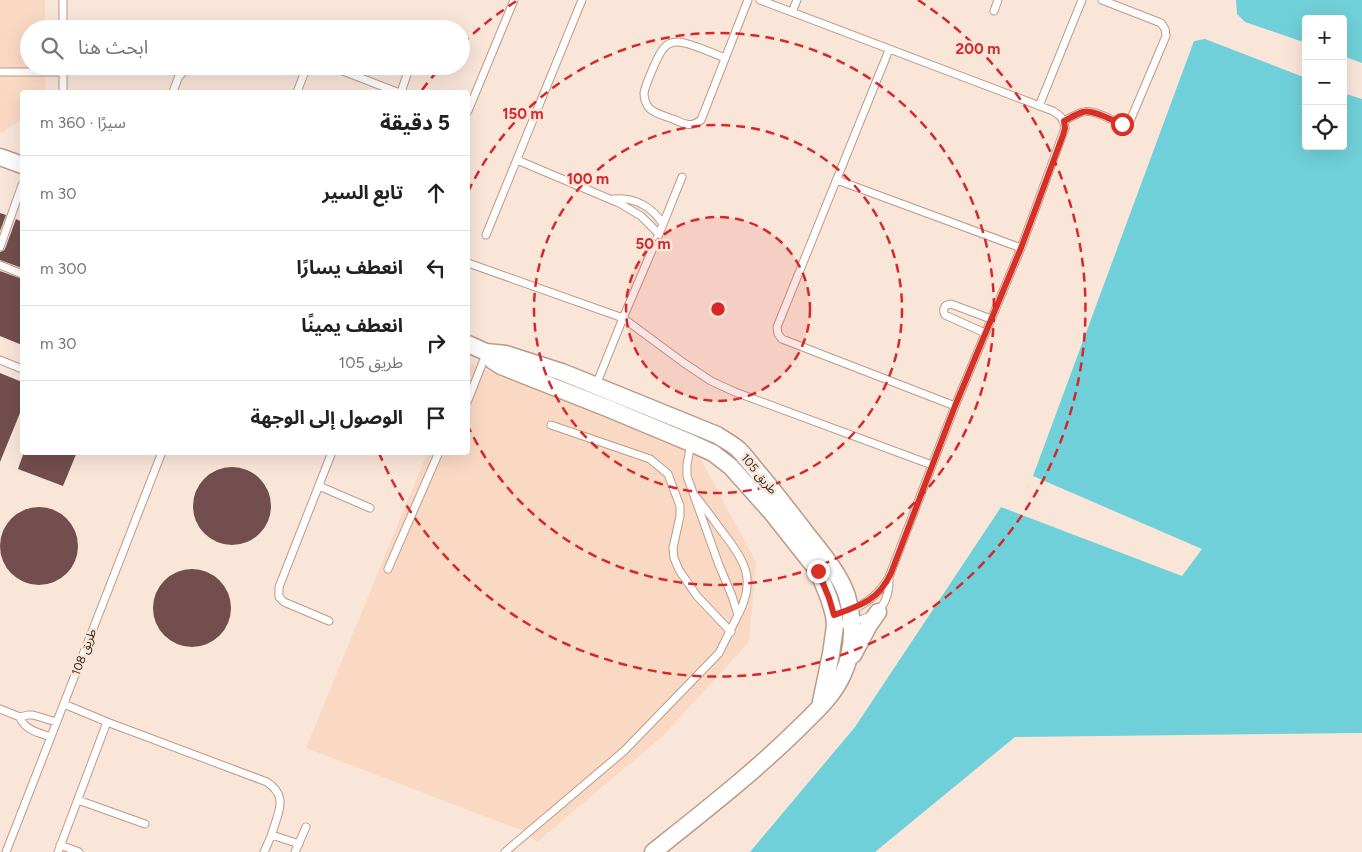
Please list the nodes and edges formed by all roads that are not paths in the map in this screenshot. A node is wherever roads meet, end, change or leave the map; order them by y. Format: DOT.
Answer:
graph roads {
  1 [pos="63,0"];
  2 [pos="514,0"];
  3 [pos="582,0"];
  4 [pos="748,0"];
  5 [pos="760,0"];
  6 [pos="797,0"];
  7 [pos="998,0"];
  8 [pos="1082,0"];
  9 [pos="1102,0"];
  10 [pos="994,11"];
  11 [pos="792,12"];
  12 [pos="63,20"];
  13 [pos="889,50"];
  14 [pos="725,58"];
  15 [pos="20,71"];
  16 [pos="0,72"];
  17 [pos="63,75"];
  18 [pos="180,75"];
  19 [pos="304,75"];
  20 [pos="359,75"];
  21 [pos="406,75"];
  22 [pos="63,90"];
  23 [pos="175,90"];
  24 [pos="298,90"];
  25 [pos="394,90"];
  26 [pos="400,90"];
  27 [pos="470,106"];
  28 [pos="1039,106"];
  29 [pos="1064,121"];
  30 [pos="20,153"];
  31 [pos="2,157"];
  32 [pos="517,160"];
  33 [pos="20,164"];
  34 [pos="682,177"];
  35 [pos="837,180"];
  36 [pos="20,191"];
  37 [pos="611,200"];
  38 [pos="663,224"];
  39 [pos="659,234"];
  40 [pos="486,235"];
  41 [pos="0,247"];
  42 [pos="1021,248"];
  43 [pos="470,264"];
  44 [pos="0,265"];
  45 [pos="20,273"];
  46 [pos="623,318"];
  47 [pos="991,319"];
  48 [pos="985,333"];
  49 [pos="470,345"];
  50 [pos="486,352"];
  51 [pos="0,360"];
  52 [pos="20,369"];
  53 [pos="596,385"];
  54 [pos="470,395"];
  55 [pos="610,400"];
  56 [pos="955,406"];
  57 [pos="550,424"];
  58 [pos="698,427"];
  59 [pos="691,443"];
  60 [pos="161,455"];
  61 [pos="331,455"];
  62 [pos="438,455"];
  63 [pos="932,465"];
  64 [pos="319,486"];
  65 [pos="692,490"];
  66 [pos="370,508"];
  67 [pos="388,569"];
  68 [pos="889,577"];
  69 [pos="878,612"];
  70 [pos="738,615"];
  71 [pos="851,616"];
  72 [pos="329,621"];
  73 [pos="834,621"];
  74 [pos="731,632"];
  75 [pos="843,674"];
  76 [pos="64,704"];
  77 [pos="819,708"];
  78 [pos="0,709"];
  79 [pos="20,717"];
  80 [pos="56,722"];
  81 [pos="107,722"];
  82 [pos="50,737"];
  83 [pos="78,800"];
  84 [pos="145,824"];
  85 [pos="306,826"];
  86 [pos="272,835"];
  87 [pos="299,844"];
  88 [pos="59,849"];
  89 [pos="6,852"];
  90 [pos="79,852"];
  91 [pos="264,852"];
  92 [pos="295,852"];
  93 [pos="505,852"];
  94 [pos="652,852"];
  1 -- 12 [label="lane"];
  2 -- 27 [label="lane"];
  3 -- 32 [label="lane"];
  4 -- 14 [label="lane"];
  5 -- 11 [label="lane"];
  6 -- 11 [label="lane"];
  7 -- 10 [label="lane"];
  8 -- 28 [label="lane"];
  9 -- 29 [label="lane"];
  11 -- 13 [label="lane"];
  13 -- 28 [label="lane"];
  13 -- 35 [label="lane"];
  14 -- 14 [label="lane"];
  15 -- 16 [label="lane"];
  17 -- 22 [label="lane"];
  18 -- 23 [label="lane"];
  19 -- 24 [label="lane"];
  20 -- 25 [label="lane"];
  21 -- 26 [label="lane"];
  28 -- 29 [label="lane"];
  29 -- 42 [label="lane"];
  30 -- 31 [label="street"];
  31 -- 33 [label="street"];
  32 -- 37 [label="lane"];
  32 -- 40 [label="lane"];
  34 -- 38 [label="lane"];
  35 -- 42 [label="lane"];
  35 -- 56 [label="lane"];
  36 -- 41 [label="lane"];
  37 -- 38 [label="lane"];
  37 -- 39 [label="lane"];
  38 -- 39 [label="lane"];
  39 -- 46 [label="lane"];
  42 -- 47 [label="lane"];
  43 -- 46 [label="lane"];
  44 -- 45 [label="lane"];
  46 -- 53 [label="lane"];
  46 -- 63 [label="lane"];
  47 -- 48 [label="lane"];
  47 -- 48 [label="lane"];
  48 -- 56 [label="lane"];
  49 -- 50 [label="street, طريق 105"];
  50 -- 53 [label="street, طريق 105"];
  50 -- 54 [label="lane"];
  50 -- 55 [label="street, طريق 105"];
  51 -- 52 [label="lane"];
  53 -- 55 [label="street, طريق 105"];
  55 -- 58 [label="street, طريق 105"];
  55 -- 59 [label="street, طريق 105"];
  56 -- 63 [label="lane"];
  57 -- 74 [label="lane"];
  58 -- 59 [label="street"];
  58 -- 71 [label="street, طريق 105"];
  59 -- 65 [label="lane"];
  59 -- 73 [label="street, طريق 105"];
  60 -- 76 [label="lane, طريق 108"];
  61 -- 64 [label="lane"];
  62 -- 67 [label="lane"];
  63 -- 68 [label="lane"];
  64 -- 66 [label="lane"];
  64 -- 72 [label="lane"];
  65 -- 70 [label="lane"];
  65 -- 70 [label="lane"];
  68 -- 69 [label="lane"];
  68 -- 71 [label="lane"];
  69 -- 71 [label="lane"];
  69 -- 75 [label="street"];
  70 -- 74 [label="lane"];
  71 -- 73 [label="lane"];
  71 -- 73 [label="lane"];
  71 -- 75 [label="street, طريق 105"];
  73 -- 77 [label="street, طريق 105"];
  74 -- 93 [label="lane"];
  75 -- 77 [label="street, طريق 105"];
  76 -- 80 [label="lane, طريق 108"];
  76 -- 81 [label="lane"];
  77 -- 94 [label="street, طريق 105"];
  78 -- 79 [label="lane"];
  79 -- 80 [label="lane"];
  79 -- 82 [label="lane"];
  80 -- 82 [label="lane, طريق 108"];
  81 -- 83 [label="lane"];
  81 -- 86 [label="lane"];
  82 -- 89 [label="lane, طريق 108"];
  83 -- 84 [label="lane"];
  83 -- 88 [label="lane"];
  85 -- 87 [label="lane"];
  86 -- 87 [label="lane"];
  86 -- 91 [label="lane"];
  87 -- 92 [label="lane"];
  88 -- 90 [label="lane"];
}
